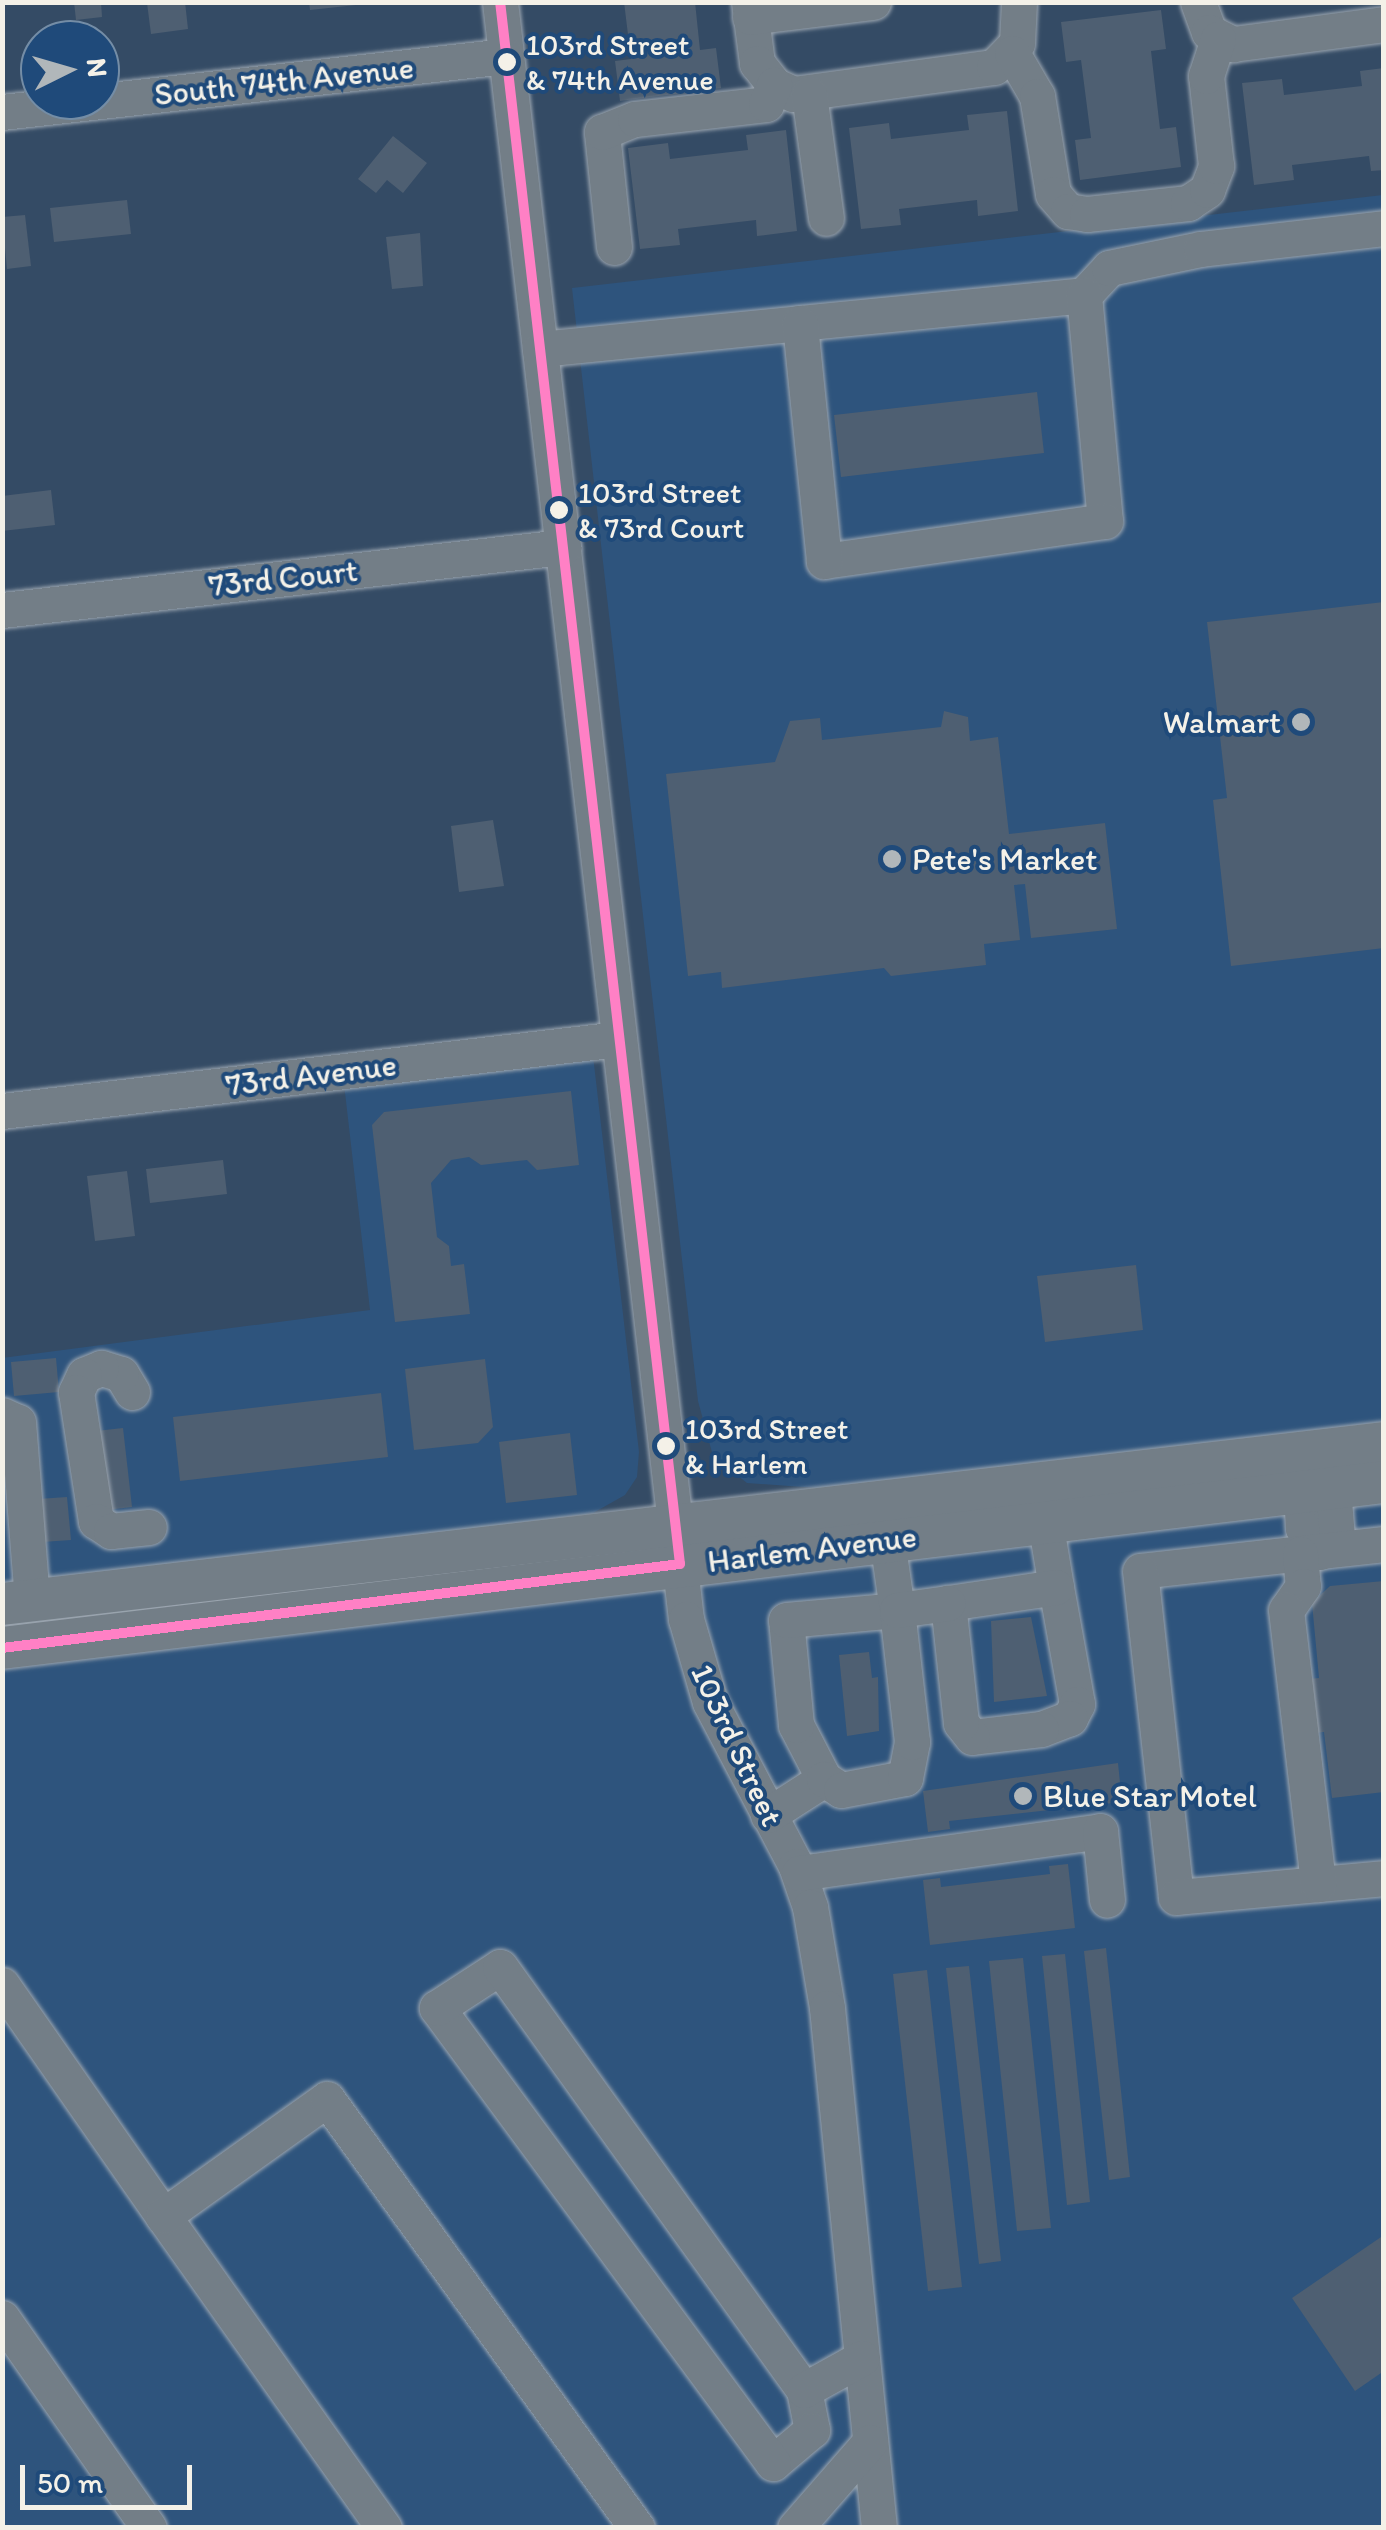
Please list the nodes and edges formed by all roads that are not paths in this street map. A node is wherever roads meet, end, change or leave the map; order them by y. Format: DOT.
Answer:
graph roads {
  1 [pos="500,2"];
  2 [pos="873,2"];
  3 [pos="1019,2"];
  4 [pos="1198,2"];
  5 [pos="749,10"];
  6 [pos="1384,24"];
  7 [pos="1218,39"];
  8 [pos="1012,52"];
  9 [pos="506,56"];
  10 [pos="774,85"];
  11 [pos="810,94"];
  12 [pos="2,112"];
  13 [pos="826,218"];
  14 [pos="1384,228"];
  15 [pos="614,246"];
  16 [pos="1084,295"];
  17 [pos="800,323"];
  18 [pos="540,350"];
  19 [pos="563,546"];
  20 [pos="2,610"];
  21 [pos="619,1040"];
  22 [pos="2,1111"];
  23 [pos="132,1392"];
  24 [pos="2,1415"];
  25 [pos="1384,1443"];
  26 [pos="1384,1482"];
  27 [pos="1317,1489"];
  28 [pos="1045,1522"];
  29 [pos="148,1527"];
  30 [pos="888,1540"];
  31 [pos="1384,1544"];
  32 [pos="678,1545"];
  33 [pos="15,1552"];
  34 [pos="1310,1553"];
  35 [pos="1056,1587"];
  36 [pos="18,1602"];
  37 [pos="948,1603"];
  38 [pos="897,1610"];
  39 [pos="2,1648"];
  40 [pos="972,1737"];
  41 [pos="912,1742"];
  42 [pos="824,1779"];
  43 [pos="768,1815"];
  44 [pos="800,1873"];
  45 [pos="1384,1878"];
  46 [pos="1318,1884"];
  47 [pos="1106,1900"];
  48 [pos="2,1985"];
  49 [pos="164,2216"];
  50 [pos="2,2318"];
  51 [pos="862,2358"];
  52 [pos="804,2390"];
  53 [pos="870,2442"];
  54 [pos="149,2528"];
  55 [pos="384,2528"];
  56 [pos="637,2528"];
  57 [pos="795,2528"];
  58 [pos="879,2528"];
  1 -- 9 [label="street, 103rd Street"];
  2 -- 5 [label="street"];
  3 -- 8 [label="street"];
  4 -- 7 [label="street"];
  5 -- 10 [label="street"];
  6 -- 7 [label="street"];
  7 -- 8 [label="street"];
  8 -- 11 [label="street"];
  9 -- 12 [label="street, South 74th Avenue"];
  9 -- 18 [label="street, 103rd Street"];
  10 -- 11 [label="street"];
  10 -- 15 [label="street"];
  11 -- 13 [label="street"];
  14 -- 16 [label="street"];
  16 -- 17 [label="street"];
  16 -- 17 [label="street"];
  17 -- 18 [label="street"];
  18 -- 19 [label="street, 103rd Street"];
  19 -- 20 [label="street, 73rd Court"];
  19 -- 21 [label="street, 103rd Street"];
  21 -- 22 [label="street, 73rd Avenue"];
  21 -- 32 [label="street, 103rd Street"];
  23 -- 29 [label="street"];
  24 -- 33 [label="street"];
  25 -- 32 [label="main road, Harlem Avenue"];
  26 -- 27 [label="main road, Harlem Avenue"];
  27 -- 28 [label="main road, Harlem Avenue"];
  27 -- 34 [label="street"];
  28 -- 30 [label="main road, Harlem Avenue"];
  28 -- 35 [label="street"];
  30 -- 32 [label="main road, Harlem Avenue"];
  30 -- 38 [label="street"];
  31 -- 34 [label="street"];
  32 -- 36 [label="main road, Harlem Avenue"];
  32 -- 39 [label="main road, Harlem Avenue"];
  32 -- 43 [label="street, 103rd Street"];
  33 -- 36 [label="street"];
  34 -- 46 [label="street"];
  34 -- 46 [label="street"];
  35 -- 37 [label="street"];
  35 -- 40 [label="street"];
  37 -- 38 [label="street"];
  37 -- 40 [label="street"];
  38 -- 41 [label="street"];
  38 -- 42 [label="street"];
  40 -- 41 [label="street"];
  41 -- 42 [label="street"];
  42 -- 43 [label="street"];
  43 -- 44 [label="street, 103rd Street"];
  44 -- 47 [label="street"];
  44 -- 51 [label="street, 103rd Street"];
  45 -- 46 [label="street"];
  48 -- 49 [label="street"];
  49 -- 55 [label="street"];
  49 -- 56 [label="street"];
  50 -- 54 [label="street"];
  51 -- 52 [label="street"];
  51 -- 53 [label="street, 103rd Street"];
  52 -- 52 [label="street"];
  53 -- 57 [label="street"];
  53 -- 58 [label="street, 103rd Street"];
}
